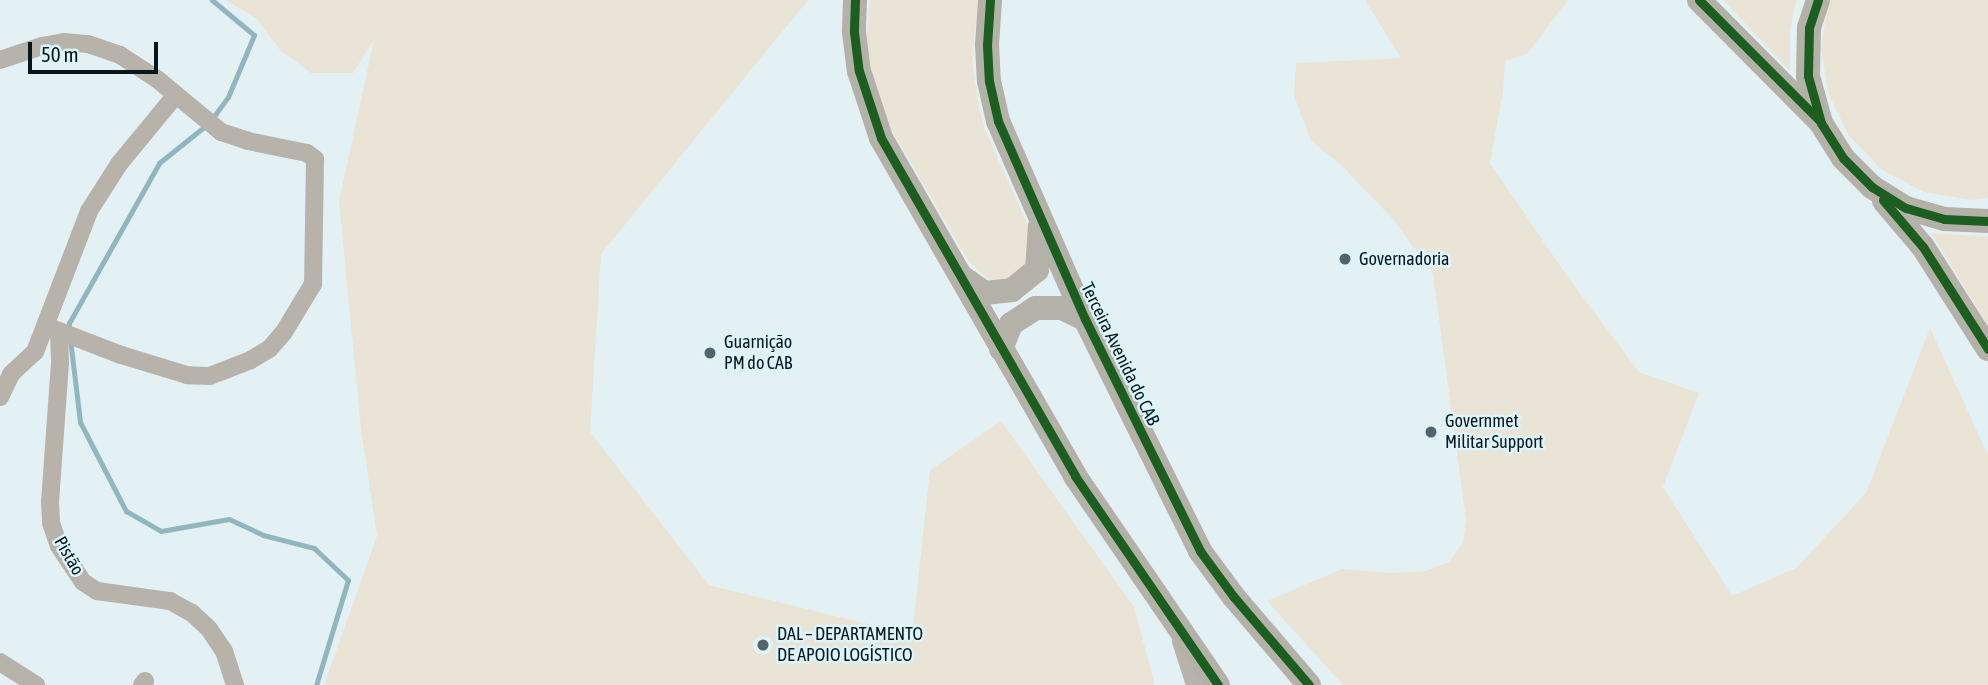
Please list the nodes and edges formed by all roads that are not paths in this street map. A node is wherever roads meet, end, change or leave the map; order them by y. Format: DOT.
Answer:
graph roads {
  1 [pos="855,0"];
  2 [pos="990,0"];
  3 [pos="1699,0"];
  4 [pos="1818,0"];
  5 [pos="0,60"];
  6 [pos="175,96"];
  7 [pos="1821,123"];
  8 [pos="1872,187"];
  9 [pos="1988,221"];
  10 [pos="1040,223"];
  11 [pos="957,272"];
  12 [pos="1085,319"];
  13 [pos="52,329"];
  14 [pos="1001,349"];
  15 [pos="1988,349"];
  16 [pos="2,391"];
  17 [pos="1174,621"];
  18 [pos="0,662"];
  19 [pos="36,685"];
  20 [pos="235,685"];
  21 [pos="1195,685"];
  22 [pos="1219,685"];
  23 [pos="1309,685"];
  1 -- 11 [label="main road"];
  2 -- 10 [label="main road, Terceira Avenida do CAB"];
  3 -- 7 [label="main road"];
  4 -- 7 [label="main road"];
  5 -- 6 [label="street"];
  6 -- 13 [label="street"];
  6 -- 13 [label="street"];
  7 -- 8 [label="main road"];
  8 -- 9 [label="main road"];
  8 -- 15 [label="main road"];
  10 -- 11 [label="main road"];
  10 -- 12 [label="main road, Terceira Avenida do CAB"];
  11 -- 14 [label="main road"];
  12 -- 14 [label="main road"];
  12 -- 23 [label="main road, Terceira Avenida do CAB"];
  13 -- 16 [label="street"];
  13 -- 20 [label="street, Pistão"];
  14 -- 17 [label="main road"];
  17 -- 21 [label="street"];
  17 -- 22 [label="main road"];
  18 -- 19 [label="street"];
}
